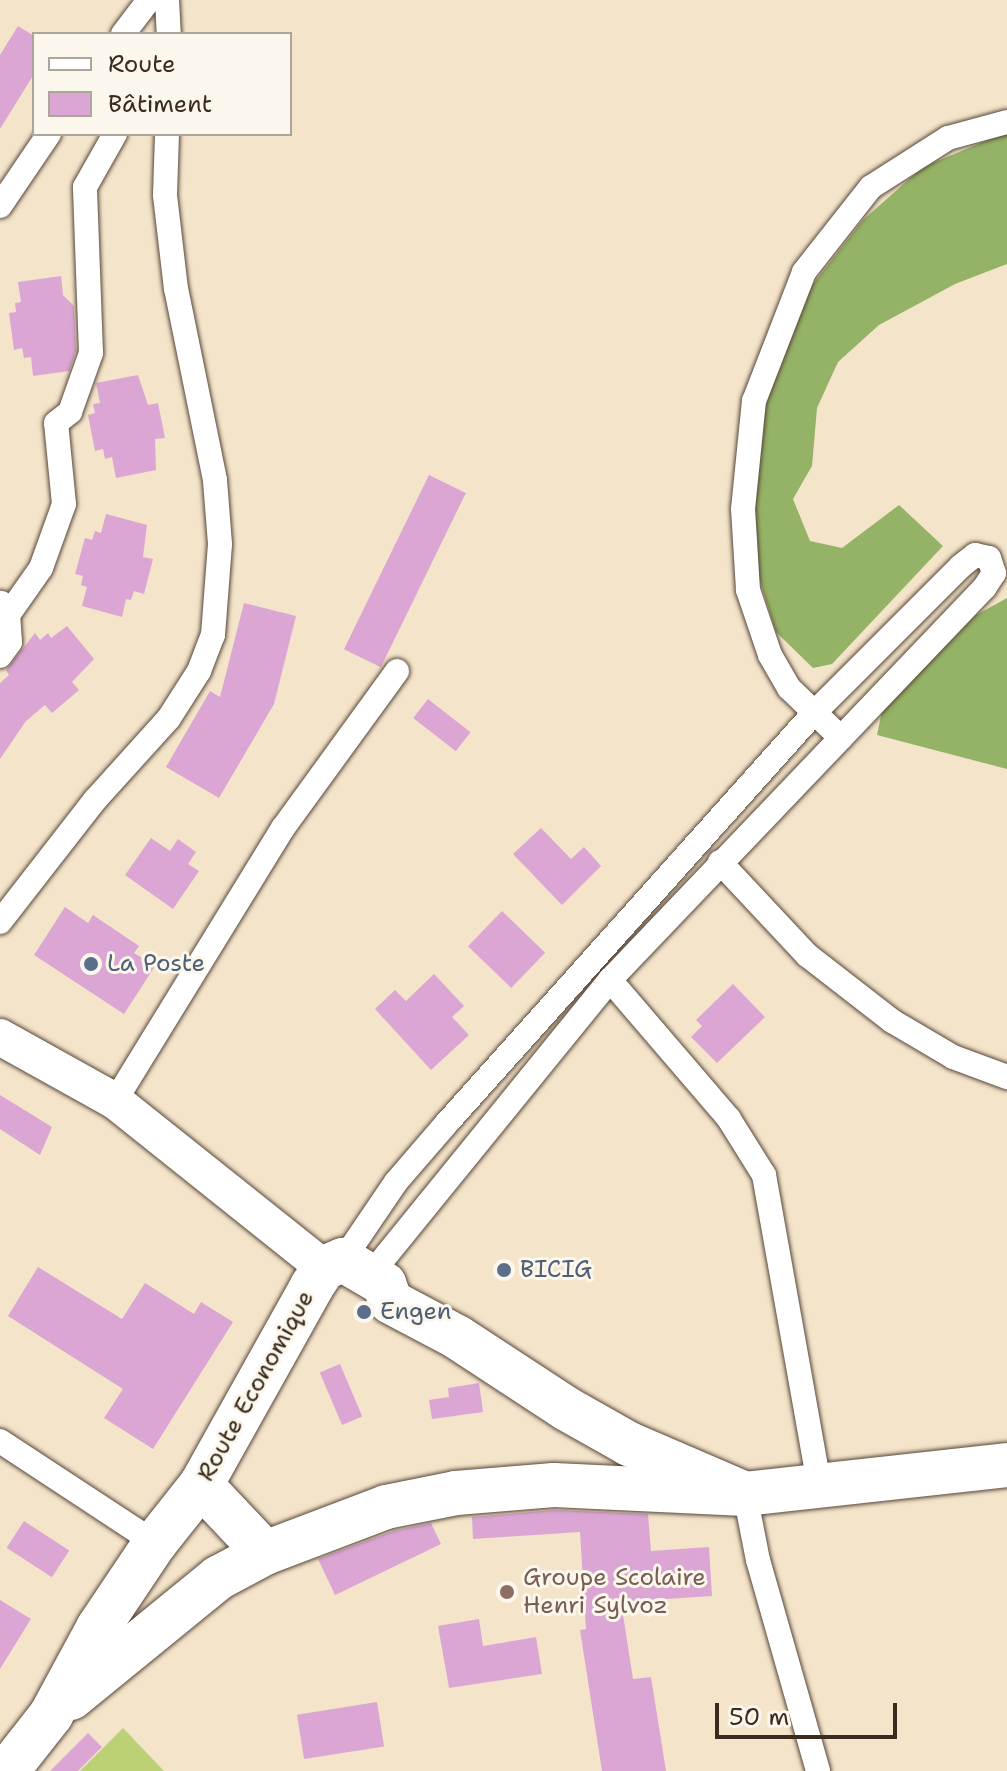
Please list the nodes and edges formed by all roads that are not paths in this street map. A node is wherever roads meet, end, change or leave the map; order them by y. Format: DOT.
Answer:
graph roads {
  1 [pos="149,0"];
  2 [pos="167,0"];
  3 [pos="125,32"];
  4 [pos="169,32"];
  5 [pos="1007,122"];
  6 [pos="48,136"];
  7 [pos="114,136"];
  8 [pos="167,136"];
  9 [pos="0,206"];
  10 [pos="4,608"];
  11 [pos="0,656"];
  12 [pos="397,671"];
  13 [pos="814,713"];
  14 [pos="841,738"];
  15 [pos="720,862"];
  16 [pos="0,922"];
  17 [pos="610,980"];
  18 [pos="0,1037"];
  19 [pos="1007,1077"];
  20 [pos="115,1101"];
  21 [pos="358,1276"];
  22 [pos="293,1316"];
  23 [pos="567,1409"];
  24 [pos="0,1441"];
  25 [pos="1007,1465"];
  26 [pos="819,1483"];
  27 [pos="201,1485"];
  28 [pos="554,1485"];
  29 [pos="745,1494"];
  30 [pos="155,1543"];
  31 [pos="265,1553"];
  32 [pos="187,1600"];
  33 [pos="51,1715"];
  34 [pos="7,1771"];
  35 [pos="818,1771"];
  1 -- 3 [label="street"];
  2 -- 4 [label="street"];
  5 -- 13 [label="street"];
  6 -- 9 [label="street"];
  7 -- 10 [label="street"];
  8 -- 16 [label="street"];
  10 -- 11 [label="street"];
  12 -- 20 [label="street"];
  13 -- 14 [label="street"];
  13 -- 14 [label="street"];
  13 -- 21 [label="street"];
  14 -- 15 [label="street"];
  15 -- 17 [label="street"];
  15 -- 19 [label="street"];
  17 -- 21 [label="street"];
  17 -- 26 [label="street"];
  18 -- 20 [label="street"];
  20 -- 21 [label="street"];
  21 -- 22 [label="highway, Route Economique"];
  21 -- 22 [label="highway"];
  21 -- 23 [label="highway"];
  22 -- 27 [label="highway, Route Economique"];
  23 -- 28 [label="highway"];
  23 -- 29 [label="highway"];
  24 -- 30 [label="street"];
  25 -- 26 [label="highway, Route Economique"];
  26 -- 29 [label="highway, Route Economique"];
  27 -- 30 [label="highway, Route Economique"];
  27 -- 31 [label="highway"];
  28 -- 29 [label="highway, Route Economique"];
  28 -- 31 [label="highway, Route Economique"];
  29 -- 35 [label="street"];
  30 -- 32 [label="highway"];
  30 -- 33 [label="highway, Route Economique"];
  31 -- 32 [label="highway, Route Economique"];
  32 -- 33 [label="highway, Route Economique"];
  33 -- 34 [label="highway, Route Economique"];
}
